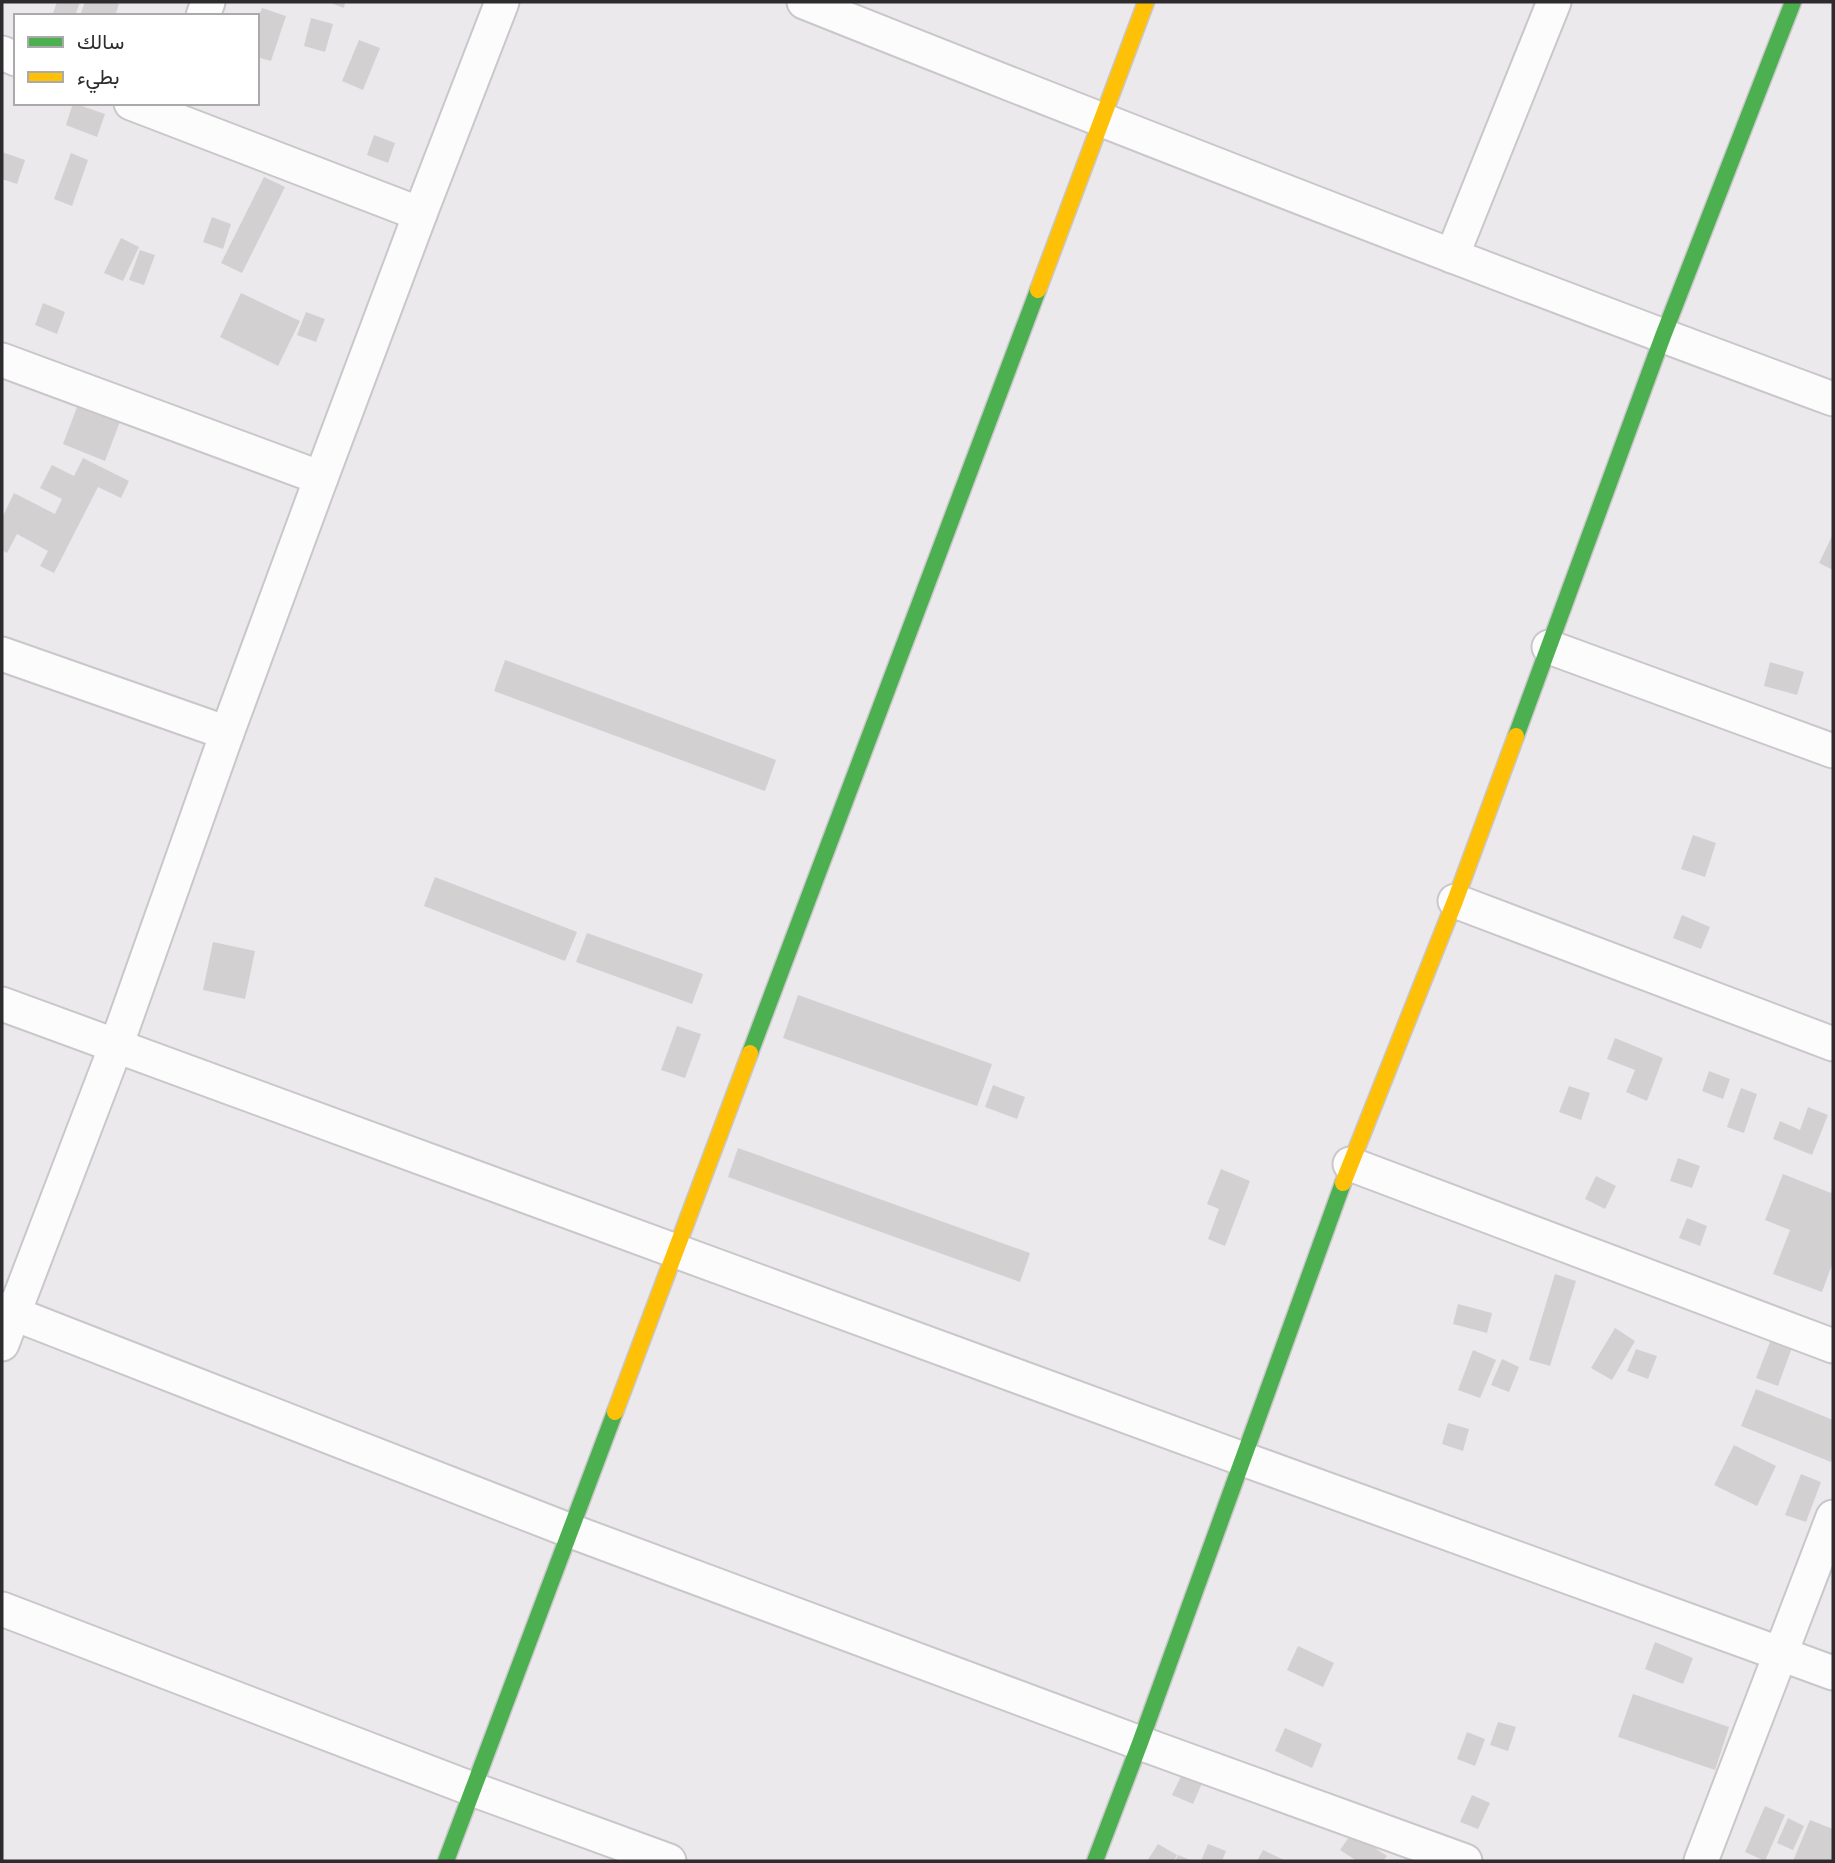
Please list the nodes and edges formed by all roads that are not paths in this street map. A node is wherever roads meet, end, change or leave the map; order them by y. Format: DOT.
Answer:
graph roads {
  1 [pos="502,2"];
  2 [pos="803,2"];
  3 [pos="1146,2"];
  4 [pos="1554,2"];
  5 [pos="1791,2"];
  6 [pos="142,105"];
  7 [pos="170,110"];
  8 [pos="1101,120"];
  9 [pos="420,214"];
  10 [pos="1452,256"];
  11 [pos="1663,336"];
  12 [pos="2,360"];
  13 [pos="1833,399"];
  14 [pos="321,478"];
  15 [pos="1549,647"];
  16 [pos="2,654"];
  17 [pos="227,733"];
  18 [pos="1833,751"];
  19 [pos="1455,901"];
  20 [pos="2,1004"];
  21 [pos="1833,1044"];
  22 [pos="116,1046"];
  23 [pos="1350,1164"];
  24 [pos="676,1252"];
  25 [pos="8,1311"];
  26 [pos="2,1344"];
  27 [pos="1833,1346"];
  28 [pos="1243,1459"];
  29 [pos="1833,1517"];
  30 [pos="571,1531"];
  31 [pos="2,1609"];
  32 [pos="1780,1653"];
  33 [pos="1833,1673"];
  34 [pos="1140,1743"];
  35 [pos="472,1789"];
  36 [pos="446,1861"];
  37 [pos="669,1861"];
  38 [pos="1095,1861"];
  39 [pos="1465,1861"];
  40 [pos="1701,1861"];
  1 -- 9 [label="street"];
  2 -- 8 [label="street"];
  3 -- 8 [label="street"];
  4 -- 10 [label="street"];
  5 -- 11 [label="street"];
  6 -- 7 [label="street"];
  7 -- 9 [label="street"];
  8 -- 10 [label="street"];
  8 -- 24 [label="street"];
  9 -- 14 [label="street"];
  10 -- 11 [label="street"];
  11 -- 13 [label="street"];
  11 -- 15 [label="street"];
  12 -- 14 [label="street"];
  14 -- 17 [label="street"];
  15 -- 18 [label="street"];
  15 -- 19 [label="street"];
  16 -- 17 [label="street"];
  17 -- 22 [label="street"];
  19 -- 21 [label="street"];
  19 -- 23 [label="street"];
  20 -- 22 [label="street"];
  22 -- 24 [label="street"];
  22 -- 25 [label="street"];
  23 -- 27 [label="street"];
  23 -- 28 [label="street"];
  24 -- 28 [label="street"];
  24 -- 30 [label="street"];
  25 -- 26 [label="street"];
  25 -- 30 [label="street"];
  28 -- 32 [label="street"];
  28 -- 34 [label="street"];
  29 -- 32 [label="street"];
  30 -- 34 [label="street"];
  30 -- 35 [label="street"];
  31 -- 35 [label="street"];
  32 -- 33 [label="street"];
  32 -- 40 [label="street"];
  34 -- 38 [label="street"];
  34 -- 39 [label="street"];
  35 -- 36 [label="street"];
  35 -- 37 [label="street"];
}
